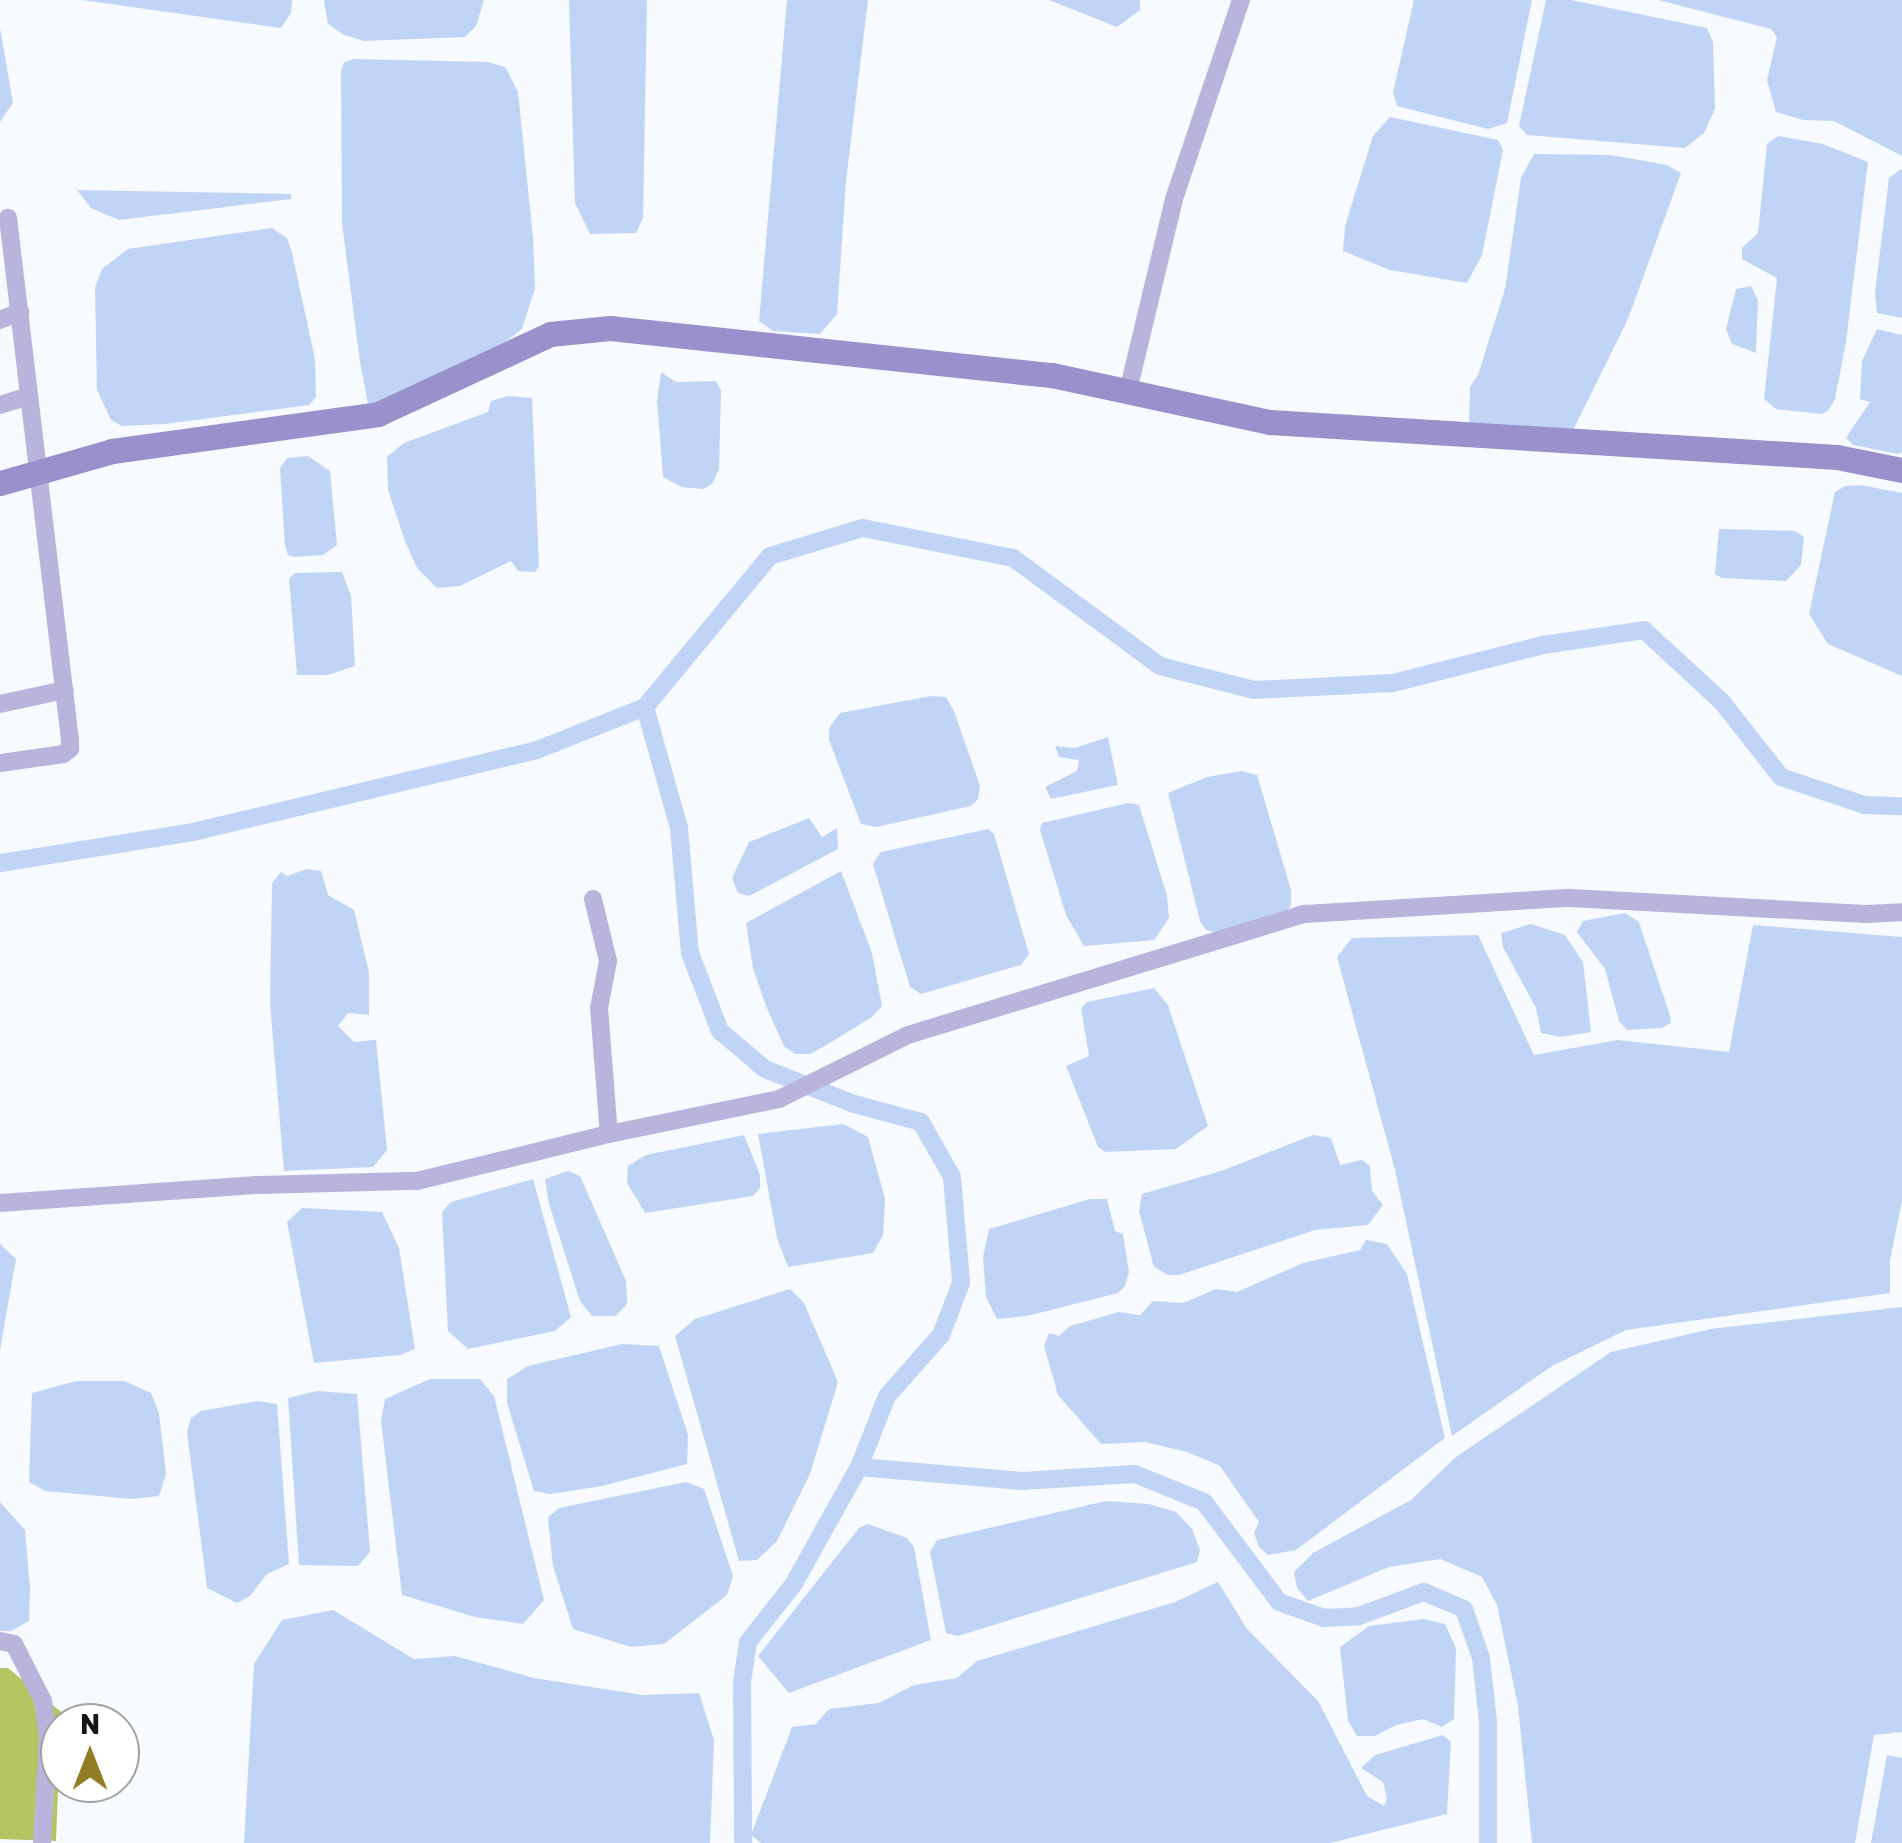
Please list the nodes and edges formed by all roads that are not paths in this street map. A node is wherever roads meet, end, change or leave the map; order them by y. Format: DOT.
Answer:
graph roads {
  1 [pos="1241,0"];
  2 [pos="8,218"];
  3 [pos="20,312"];
  4 [pos="0,320"];
  5 [pos="1128,391"];
  6 [pos="29,396"];
  7 [pos="0,405"];
  8 [pos="38,469"];
  9 [pos="1902,470"];
  10 [pos="0,483"];
  11 [pos="66,690"];
  12 [pos="0,704"];
  13 [pos="0,764"];
  14 [pos="593,900"];
  15 [pos="1902,912"];
  16 [pos="608,1134"];
  17 [pos="0,1203"];
  18 [pos="0,1641"];
  19 [pos="42,1843"];
  1 -- 5 [label="street"];
  2 -- 3 [label="street"];
  3 -- 4 [label="street"];
  3 -- 6 [label="street"];
  5 -- 8 [label="street"];
  5 -- 9 [label="street"];
  6 -- 7 [label="street"];
  6 -- 8 [label="street"];
  8 -- 10 [label="street"];
  8 -- 11 [label="street"];
  11 -- 12 [label="street"];
  11 -- 13 [label="street"];
  14 -- 16 [label="street"];
  15 -- 16 [label="street"];
  16 -- 17 [label="street"];
  18 -- 19 [label="street"];
}
